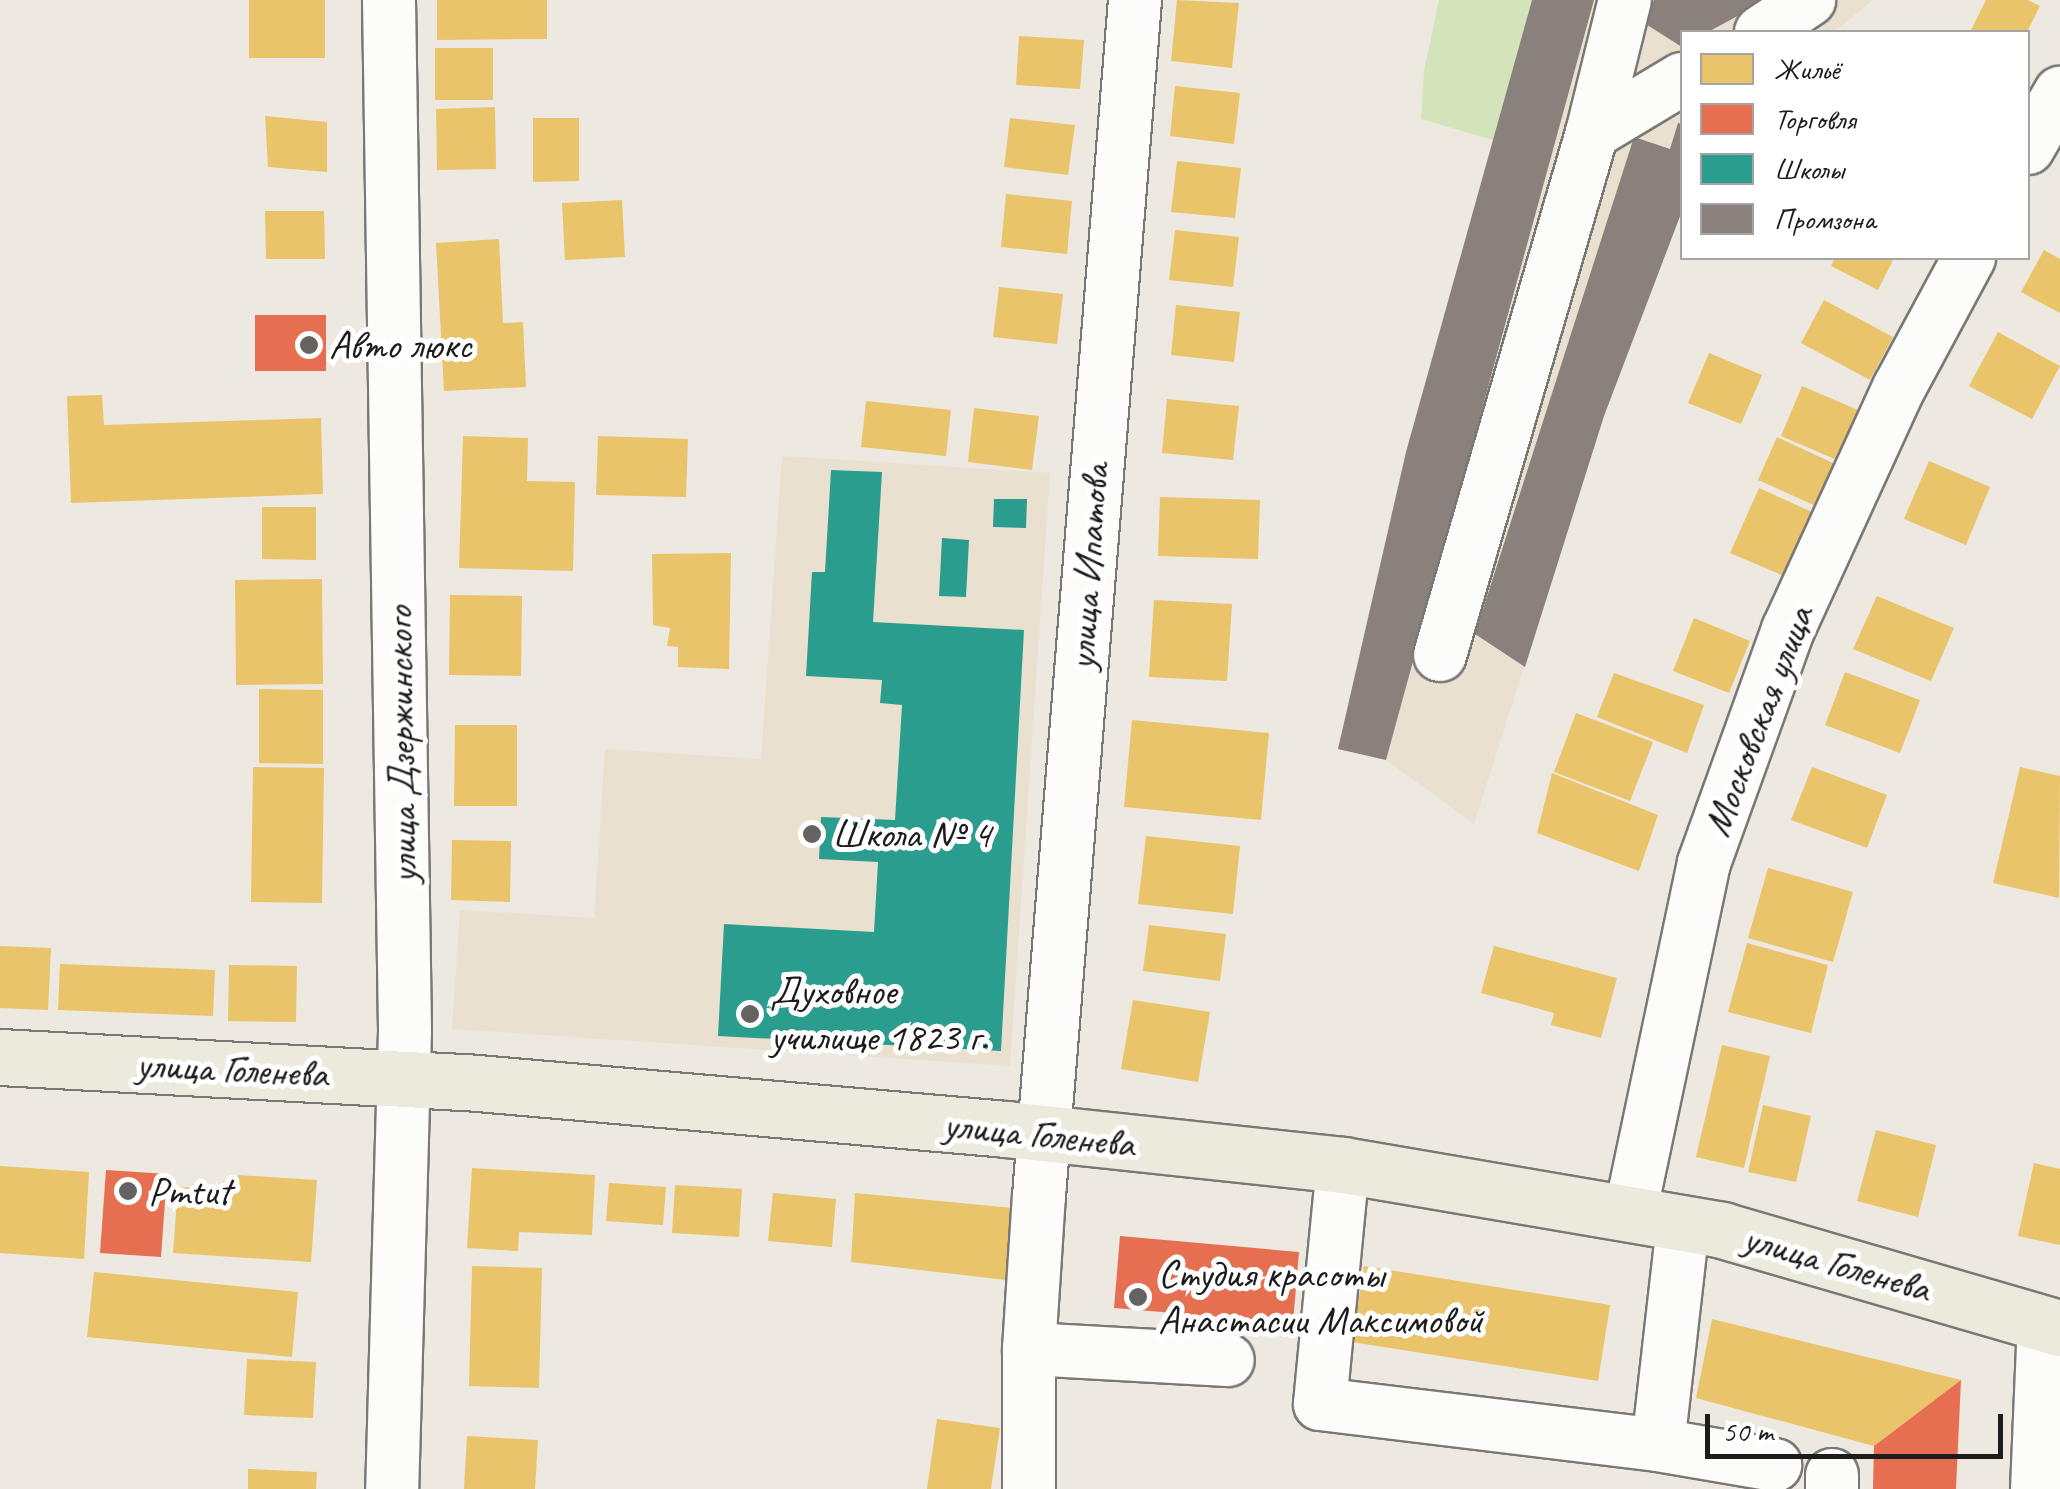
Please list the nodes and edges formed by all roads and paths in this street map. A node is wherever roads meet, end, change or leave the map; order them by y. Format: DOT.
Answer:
graph roads {
  1 [pos="389,0"];
  2 [pos="1135,0"];
  3 [pos="1625,0"];
  4 [pos="1680,80"];
  5 [pos="2060,93"];
  6 [pos="1592,133"];
  7 [pos="2030,145"];
  8 [pos="1968,260"];
  9 [pos="1440,655"];
  10 [pos="0,1057"];
  11 [pos="404,1078"];
  12 [pos="1045,1134"];
  13 [pos="1343,1165"];
  14 [pos="1630,1214"];
  15 [pos="1683,1224"];
  16 [pos="2052,1326"];
  17 [pos="1030,1349"];
  18 [pos="1228,1360"];
  19 [pos="1658,1446"];
  20 [pos="1775,1465"];
  21 [pos="392,1489"];
  22 [pos="1029,1489"];
  23 [pos="2037,1489"];
  1 -- 11 [label="street, улица Дзержинского"];
  2 -- 12 [label="street, улица Ипатова"];
  3 -- 6 [label="street"];
  4 -- 6 [label="street"];
  5 -- 7 [label="street"];
  6 -- 9 [label="street"];
  8 -- 14 [label="street, Московская улица"];
  10 -- 11 [label="main road, улица Голенева"];
  11 -- 12 [label="main road, улица Голенева"];
  11 -- 21 [label="street, улица Дзержинского"];
  12 -- 13 [label="main road, улица Голенева"];
  12 -- 17 [label="street, улица Ипатова"];
  13 -- 14 [label="main road, улица Голенева"];
  13 -- 19 [label="street"];
  14 -- 15 [label="main road, улица Голенева"];
  15 -- 16 [label="main road, улица Голенева"];
  15 -- 19 [label="street"];
  16 -- 23 [label="street"];
  17 -- 18 [label="street"];
  17 -- 22 [label="street, улица Ипатова"];
  19 -- 20 [label="street"];
}
